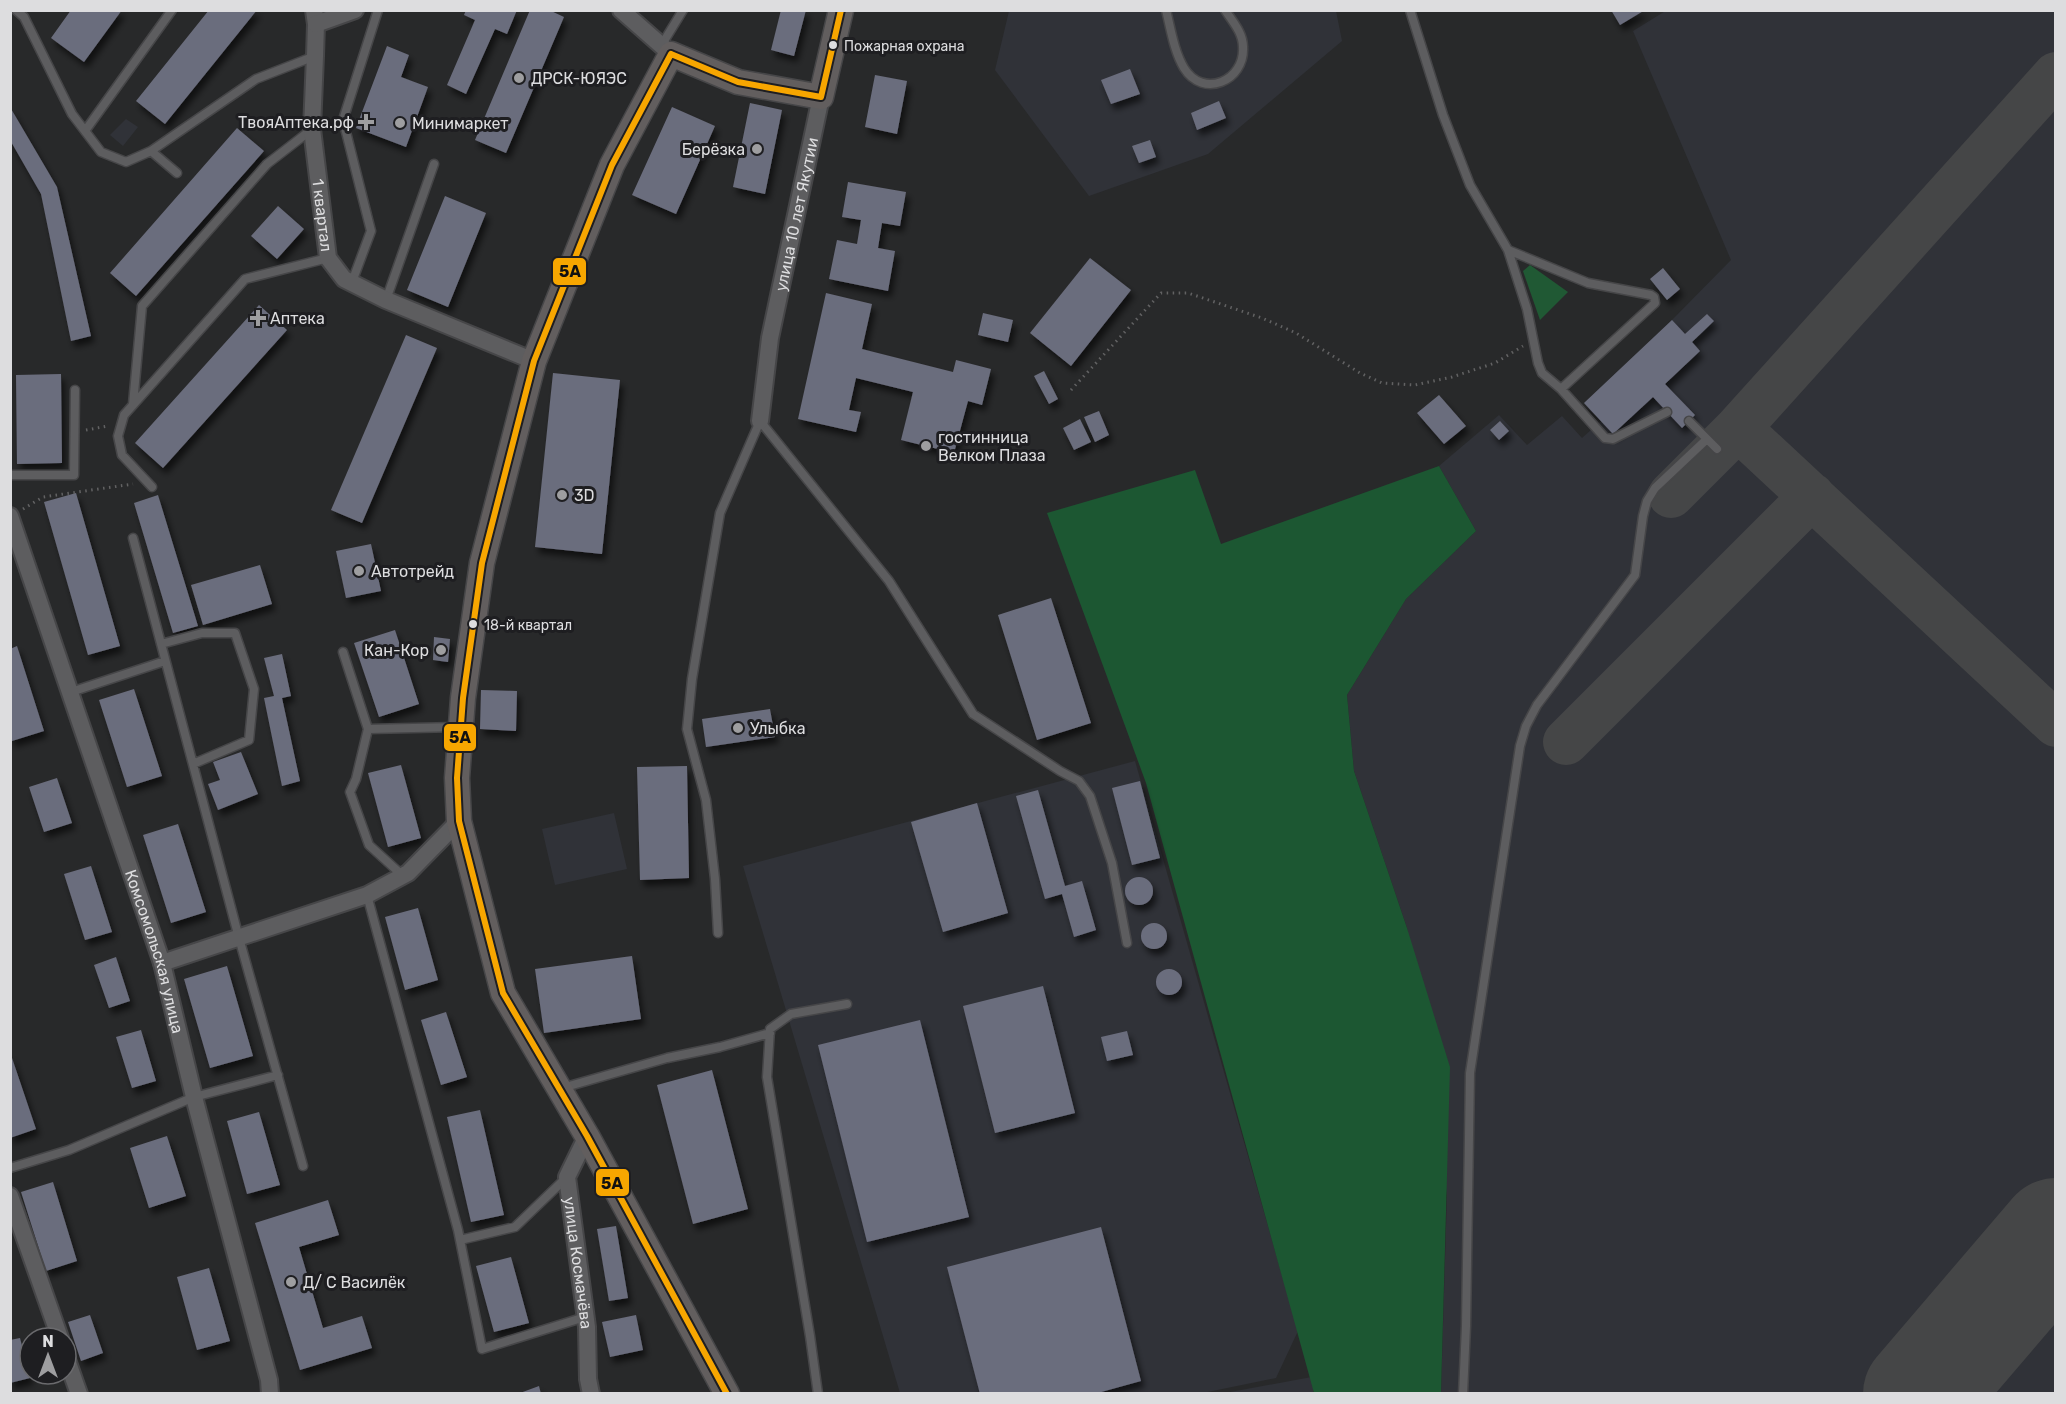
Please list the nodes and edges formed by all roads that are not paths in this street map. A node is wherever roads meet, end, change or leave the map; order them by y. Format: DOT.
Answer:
graph roads {
  1 [pos="16,10"];
  2 [pos="172,10"];
  3 [pos="355,10"];
  4 [pos="378,10"];
  5 [pos="621,10"];
  6 [pos="682,10"];
  7 [pos="841,10"];
  8 [pos="1166,10"];
  9 [pos="1225,10"];
  10 [pos="1410,10"];
  11 [pos="27,14"];
  12 [pos="315,17"];
  13 [pos="666,50"];
  14 [pos="315,56"];
  15 [pos="821,97"];
  16 [pos="312,129"];
  17 [pos="85,131"];
  18 [pos="151,151"];
  19 [pos="434,164"];
  20 [pos="177,173"];
  21 [pos="1508,250"];
  22 [pos="328,258"];
  23 [pos="352,282"];
  24 [pos="386,300"];
  25 [pos="534,361"];
  26 [pos="1561,389"];
  27 [pos="75,390"];
  28 [pos="133,405"];
  29 [pos="1667,412"];
  30 [pos="760,421"];
  31 [pos="1689,421"];
  32 [pos="1707,439"];
  33 [pos="1717,449"];
  34 [pos="10,475"];
  35 [pos="150,484"];
  36 [pos="11,516"];
  37 [pos="133,538"];
  38 [pos="161,644"];
  39 [pos="343,652"];
  40 [pos="165,661"];
  41 [pos="71,693"];
  42 [pos="461,727"];
  43 [pos="368,729"];
  44 [pos="193,764"];
  45 [pos="459,821"];
  46 [pos="402,875"];
  47 [pos="367,896"];
  48 [pos="718,933"];
  49 [pos="239,938"];
  50 [pos="1127,943"];
  51 [pos="162,963"];
  52 [pos="847,1004"];
  53 [pos="770,1033"];
  54 [pos="278,1075"];
  55 [pos="559,1089"];
  56 [pos="194,1096"];
  57 [pos="587,1136"];
  58 [pos="303,1166"];
  59 [pos="10,1168"];
  60 [pos="567,1177"];
  61 [pos="10,1196"];
  62 [pos="460,1240"];
  63 [pos="585,1317"];
  64 [pos="56,1326"];
  65 [pos="270,1394"];
  66 [pos="591,1394"];
  67 [pos="727,1394"];
  68 [pos="818,1394"];
  69 [pos="1463,1394"];
  1 -- 11 [label="lane"];
  2 -- 17 [label="lane"];
  3 -- 12 [label="street"];
  4 -- 23 [label="lane"];
  5 -- 13 [label="street"];
  6 -- 13 [label="lane"];
  7 -- 15 [label="main road, улица 10 лет Якутии"];
  8 -- 9 [label="lane"];
  10 -- 21 [label="lane"];
  11 -- 17 [label="lane"];
  12 -- 14 [label="street, 1 квартал"];
  13 -- 15 [label="main road"];
  13 -- 25 [label="main road"];
  14 -- 16 [label="street, 1 квартал"];
  14 -- 18 [label="lane"];
  15 -- 30 [label="street, улица 10 лет Якутии"];
  16 -- 22 [label="street, 1 квартал"];
  16 -- 28 [label="lane"];
  17 -- 18 [label="lane"];
  18 -- 20 [label="lane"];
  19 -- 24 [label="lane"];
  21 -- 26 [label="lane"];
  21 -- 26 [label="lane"];
  22 -- 23 [label="street, 1 квартал"];
  22 -- 28 [label="lane"];
  23 -- 24 [label="street, 1 квартал"];
  24 -- 25 [label="street, 1 квартал"];
  25 -- 42 [label="main road"];
  26 -- 29 [label="lane"];
  27 -- 34 [label="lane"];
  28 -- 35 [label="lane"];
  30 -- 48 [label="lane"];
  30 -- 50 [label="lane"];
  31 -- 32 [label="lane"];
  32 -- 33 [label="lane"];
  32 -- 69 [label="lane"];
  36 -- 41 [label="street, Комсомольская улица"];
  37 -- 38 [label="lane"];
  38 -- 40 [label="lane"];
  38 -- 44 [label="lane"];
  39 -- 43 [label="lane"];
  40 -- 41 [label="lane"];
  40 -- 44 [label="lane"];
  41 -- 51 [label="street, Комсомольская улица"];
  42 -- 43 [label="lane"];
  42 -- 45 [label="main road"];
  43 -- 46 [label="lane"];
  44 -- 49 [label="lane"];
  45 -- 46 [label="street"];
  45 -- 55 [label="main road"];
  46 -- 47 [label="street"];
  47 -- 49 [label="street"];
  47 -- 62 [label="lane"];
  49 -- 51 [label="street"];
  49 -- 54 [label="lane"];
  51 -- 56 [label="street, Комсомольская улица"];
  52 -- 53 [label="lane"];
  53 -- 55 [label="lane"];
  53 -- 68 [label="lane"];
  54 -- 56 [label="lane"];
  54 -- 58 [label="lane"];
  55 -- 57 [label="main road"];
  56 -- 59 [label="lane"];
  56 -- 65 [label="street, Комсомольская улица"];
  57 -- 60 [label="street, улица Космачёва"];
  57 -- 67 [label="main road"];
  60 -- 62 [label="lane"];
  60 -- 63 [label="street, улица Космачёва"];
  61 -- 64 [label="street"];
  62 -- 63 [label="lane"];
  63 -- 66 [label="street, улица Космачёва"];
}
